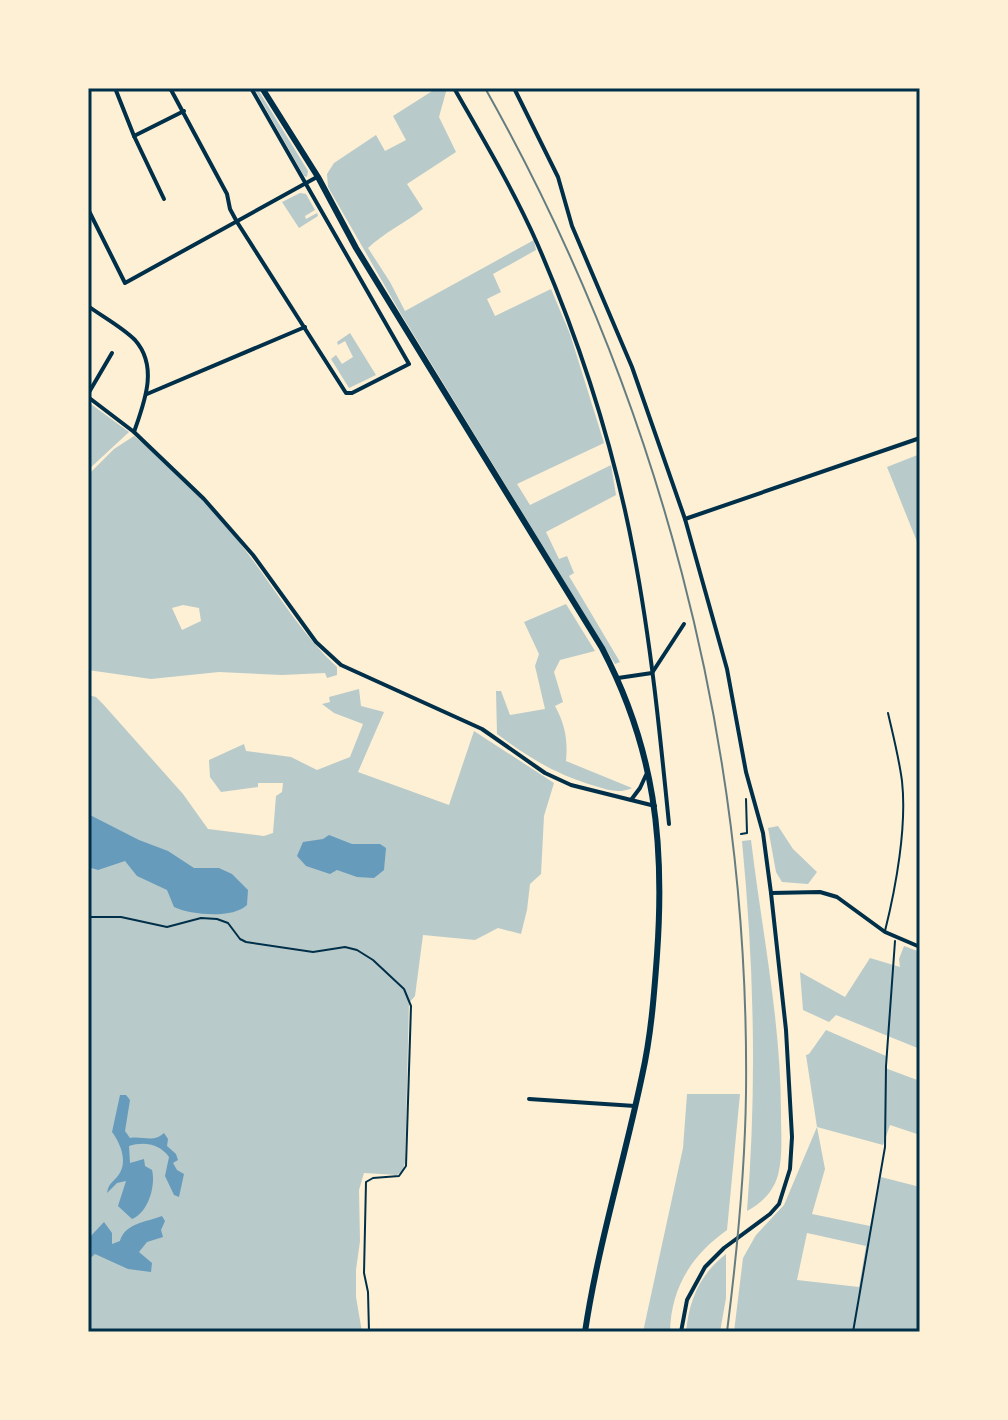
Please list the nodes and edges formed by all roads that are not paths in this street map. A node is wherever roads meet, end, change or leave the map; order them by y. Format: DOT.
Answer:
graph roads {
  1 [pos="115,88"];
  2 [pos="170,88"];
  3 [pos="251,88"];
  4 [pos="262,88"];
  5 [pos="454,88"];
  6 [pos="514,88"];
  7 [pos="184,111"];
  8 [pos="134,136"];
  9 [pos="318,177"];
  10 [pos="305,184"];
  11 [pos="164,199"];
  12 [pos="88,209"];
  13 [pos="237,222"];
  14 [pos="88,306"];
  15 [pos="305,327"];
  16 [pos="112,353"];
  17 [pos="147,394"];
  18 [pos="88,396"];
  19 [pos="134,432"];
  20 [pos="920,438"];
  21 [pos="685,519"];
  22 [pos="684,624"];
  23 [pos="652,673"];
  24 [pos="618,678"];
  25 [pos="888,713"];
  26 [pos="648,764"];
  27 [pos="631,800"];
  28 [pos="656,806"];
  29 [pos="669,824"];
  30 [pos="771,893"];
  31 [pos="885,932"];
  32 [pos="920,947"];
  33 [pos="529,1099"];
  34 [pos="635,1106"];
  35 [pos="585,1332"];
  36 [pos="681,1332"];
  1 -- 8 [label="street"];
  2 -- 7 [label="street"];
  3 -- 10 [label="street"];
  4 -- 9 [label="main road"];
  5 -- 23 [label="street"];
  6 -- 21 [label="street"];
  7 -- 8 [label="street"];
  7 -- 13 [label="street"];
  8 -- 11 [label="street"];
  9 -- 10 [label="street"];
  9 -- 24 [label="main road"];
  10 -- 13 [label="street"];
  10 -- 15 [label="street"];
  12 -- 13 [label="street"];
  13 -- 15 [label="street"];
  14 -- 17 [label="street"];
  15 -- 17 [label="street"];
  16 -- 18 [label="street"];
  17 -- 19 [label="street"];
  18 -- 19 [label="street"];
  19 -- 27 [label="street"];
  20 -- 21 [label="street"];
  21 -- 30 [label="street"];
  22 -- 23 [label="street"];
  23 -- 24 [label="street"];
  23 -- 29 [label="street"];
  24 -- 26 [label="main road"];
  25 -- 31 [label="lane"];
  26 -- 27 [label="street"];
  26 -- 28 [label="main road"];
  27 -- 28 [label="street"];
  28 -- 34 [label="main road"];
  30 -- 31 [label="street"];
  30 -- 36 [label="street"];
  31 -- 32 [label="street"];
  33 -- 34 [label="street"];
  34 -- 35 [label="main road"];
}
